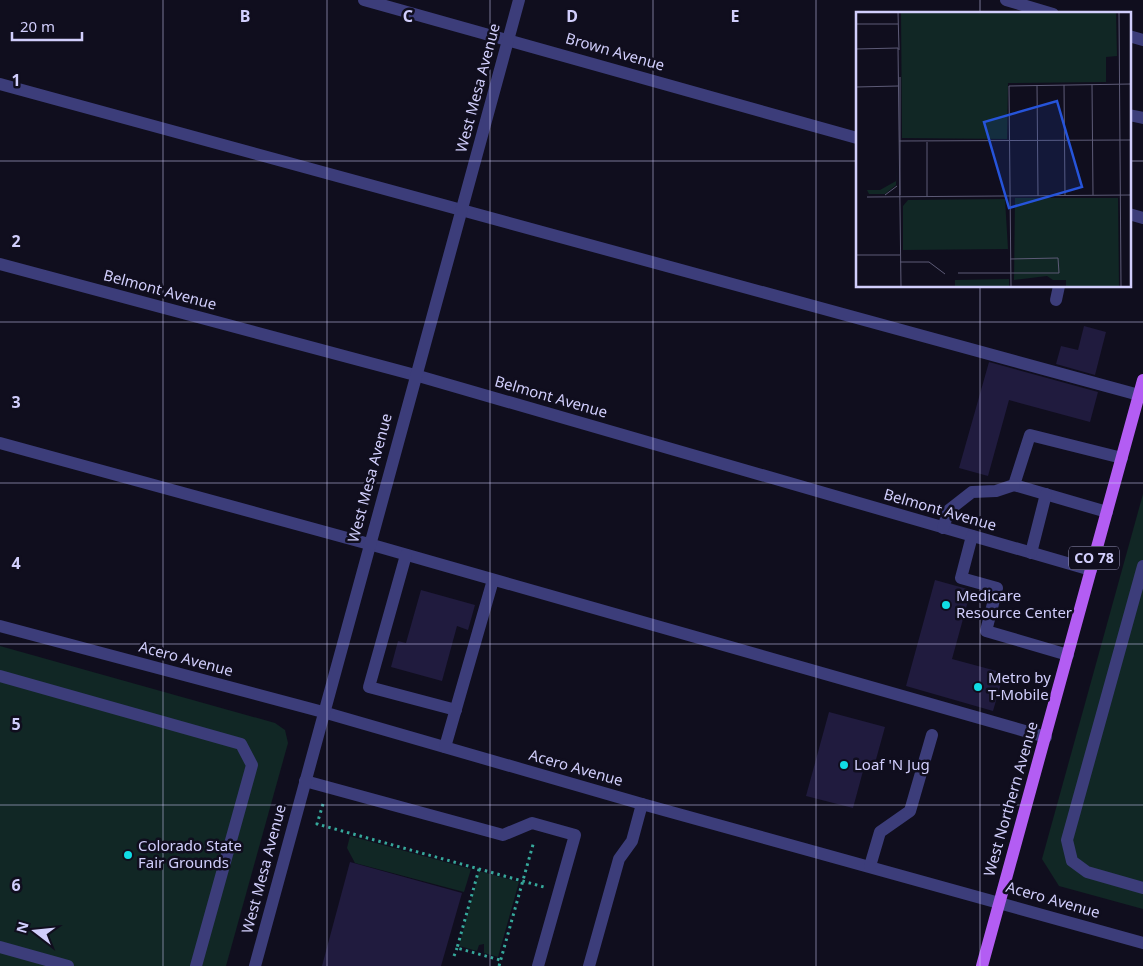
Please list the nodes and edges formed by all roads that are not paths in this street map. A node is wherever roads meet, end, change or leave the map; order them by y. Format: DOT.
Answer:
graph roads {
  1 [pos="364,0"];
  2 [pos="519,0"];
  3 [pos="1006,0"];
  4 [pos="1046,12"];
  5 [pos="1130,36"];
  6 [pos="508,39"];
  7 [pos="1143,40"];
  8 [pos="0,84"];
  9 [pos="1130,114"];
  10 [pos="1143,118"];
  11 [pos="856,138"];
  12 [pos="461,209"];
  13 [pos="1130,214"];
  14 [pos="1143,218"];
  15 [pos="0,264"];
  16 [pos="1059,288"];
  17 [pos="1056,300"];
  18 [pos="415,375"];
  19 [pos="1143,380"];
  20 [pos="1139,394"];
  21 [pos="0,443"];
  22 [pos="1122,458"];
  23 [pos="1014,485"];
  24 [pos="1046,494"];
  25 [pos="1107,512"];
  26 [pos="943,528"];
  27 [pos="972,536"];
  28 [pos="369,544"];
  29 [pos="1031,553"];
  30 [pos="406,555"];
  31 [pos="1143,566"];
  32 [pos="1091,570"];
  33 [pos="493,580"];
  34 [pos="0,626"];
  35 [pos="1068,655"];
  36 [pos="0,676"];
  37 [pos="456,710"];
  38 [pos="323,712"];
  39 [pos="932,735"];
  40 [pos="1046,736"];
  41 [pos="445,747"];
  42 [pos="305,781"];
  43 [pos="642,804"];
  44 [pos="870,866"];
  45 [pos="1143,888"];
  46 [pos="1000,902"];
  47 [pos="1143,943"];
  48 [pos="0,946"];
  49 [pos="68,966"];
  50 [pos="196,966"];
  51 [pos="254,966"];
  52 [pos="538,966"];
  53 [pos="589,966"];
  54 [pos="982,966"];
  1 -- 6 [label="street, Brown Avenue"];
  2 -- 6 [label="street, West Mesa Avenue"];
  3 -- 4 [label="street"];
  5 -- 7 [label="street"];
  6 -- 11 [label="street, Brown Avenue"];
  6 -- 12 [label="street, West Mesa Avenue"];
  8 -- 12 [label="street"];
  9 -- 10 [label="street"];
  12 -- 18 [label="street, West Mesa Avenue"];
  12 -- 20 [label="street"];
  13 -- 14 [label="street"];
  15 -- 18 [label="street, Belmont Avenue"];
  16 -- 17 [label="street"];
  18 -- 26 [label="street, Belmont Avenue"];
  18 -- 28 [label="street, West Mesa Avenue"];
  19 -- 20 [label="main road, West Northern Avenue / CO 78"];
  20 -- 22 [label="main road, West Northern Avenue / CO 78"];
  21 -- 28 [label="street"];
  22 -- 23 [label="street"];
  22 -- 25 [label="main road, West Northern Avenue / CO 78"];
  23 -- 24 [label="street"];
  23 -- 26 [label="street"];
  24 -- 25 [label="street"];
  24 -- 29 [label="street"];
  25 -- 32 [label="main road, West Northern Avenue / CO 78"];
  26 -- 27 [label="street, Belmont Avenue"];
  27 -- 29 [label="street, Belmont Avenue"];
  27 -- 35 [label="street"];
  28 -- 30 [label="street"];
  28 -- 38 [label="street, West Mesa Avenue"];
  29 -- 32 [label="street, Belmont Avenue"];
  30 -- 33 [label="street"];
  30 -- 37 [label="street"];
  31 -- 45 [label="street"];
  32 -- 35 [label="main road, West Northern Avenue / CO 78"];
  33 -- 37 [label="street"];
  33 -- 40 [label="street"];
  34 -- 38 [label="street, Acero Avenue"];
  35 -- 40 [label="main road, West Northern Avenue / CO 78"];
  36 -- 50 [label="street"];
  37 -- 41 [label="street"];
  38 -- 41 [label="street, Acero Avenue"];
  38 -- 42 [label="street, West Mesa Avenue"];
  39 -- 44 [label="street"];
  40 -- 46 [label="main road, West Northern Avenue / CO 78"];
  41 -- 43 [label="street, Acero Avenue"];
  42 -- 51 [label="street, West Mesa Avenue"];
  42 -- 52 [label="street"];
  43 -- 44 [label="street, Acero Avenue"];
  43 -- 53 [label="street"];
  44 -- 46 [label="street, Acero Avenue"];
  46 -- 47 [label="street, Acero Avenue"];
  46 -- 54 [label="main road, West Northern Avenue / CO 78"];
  48 -- 49 [label="street"];
}
